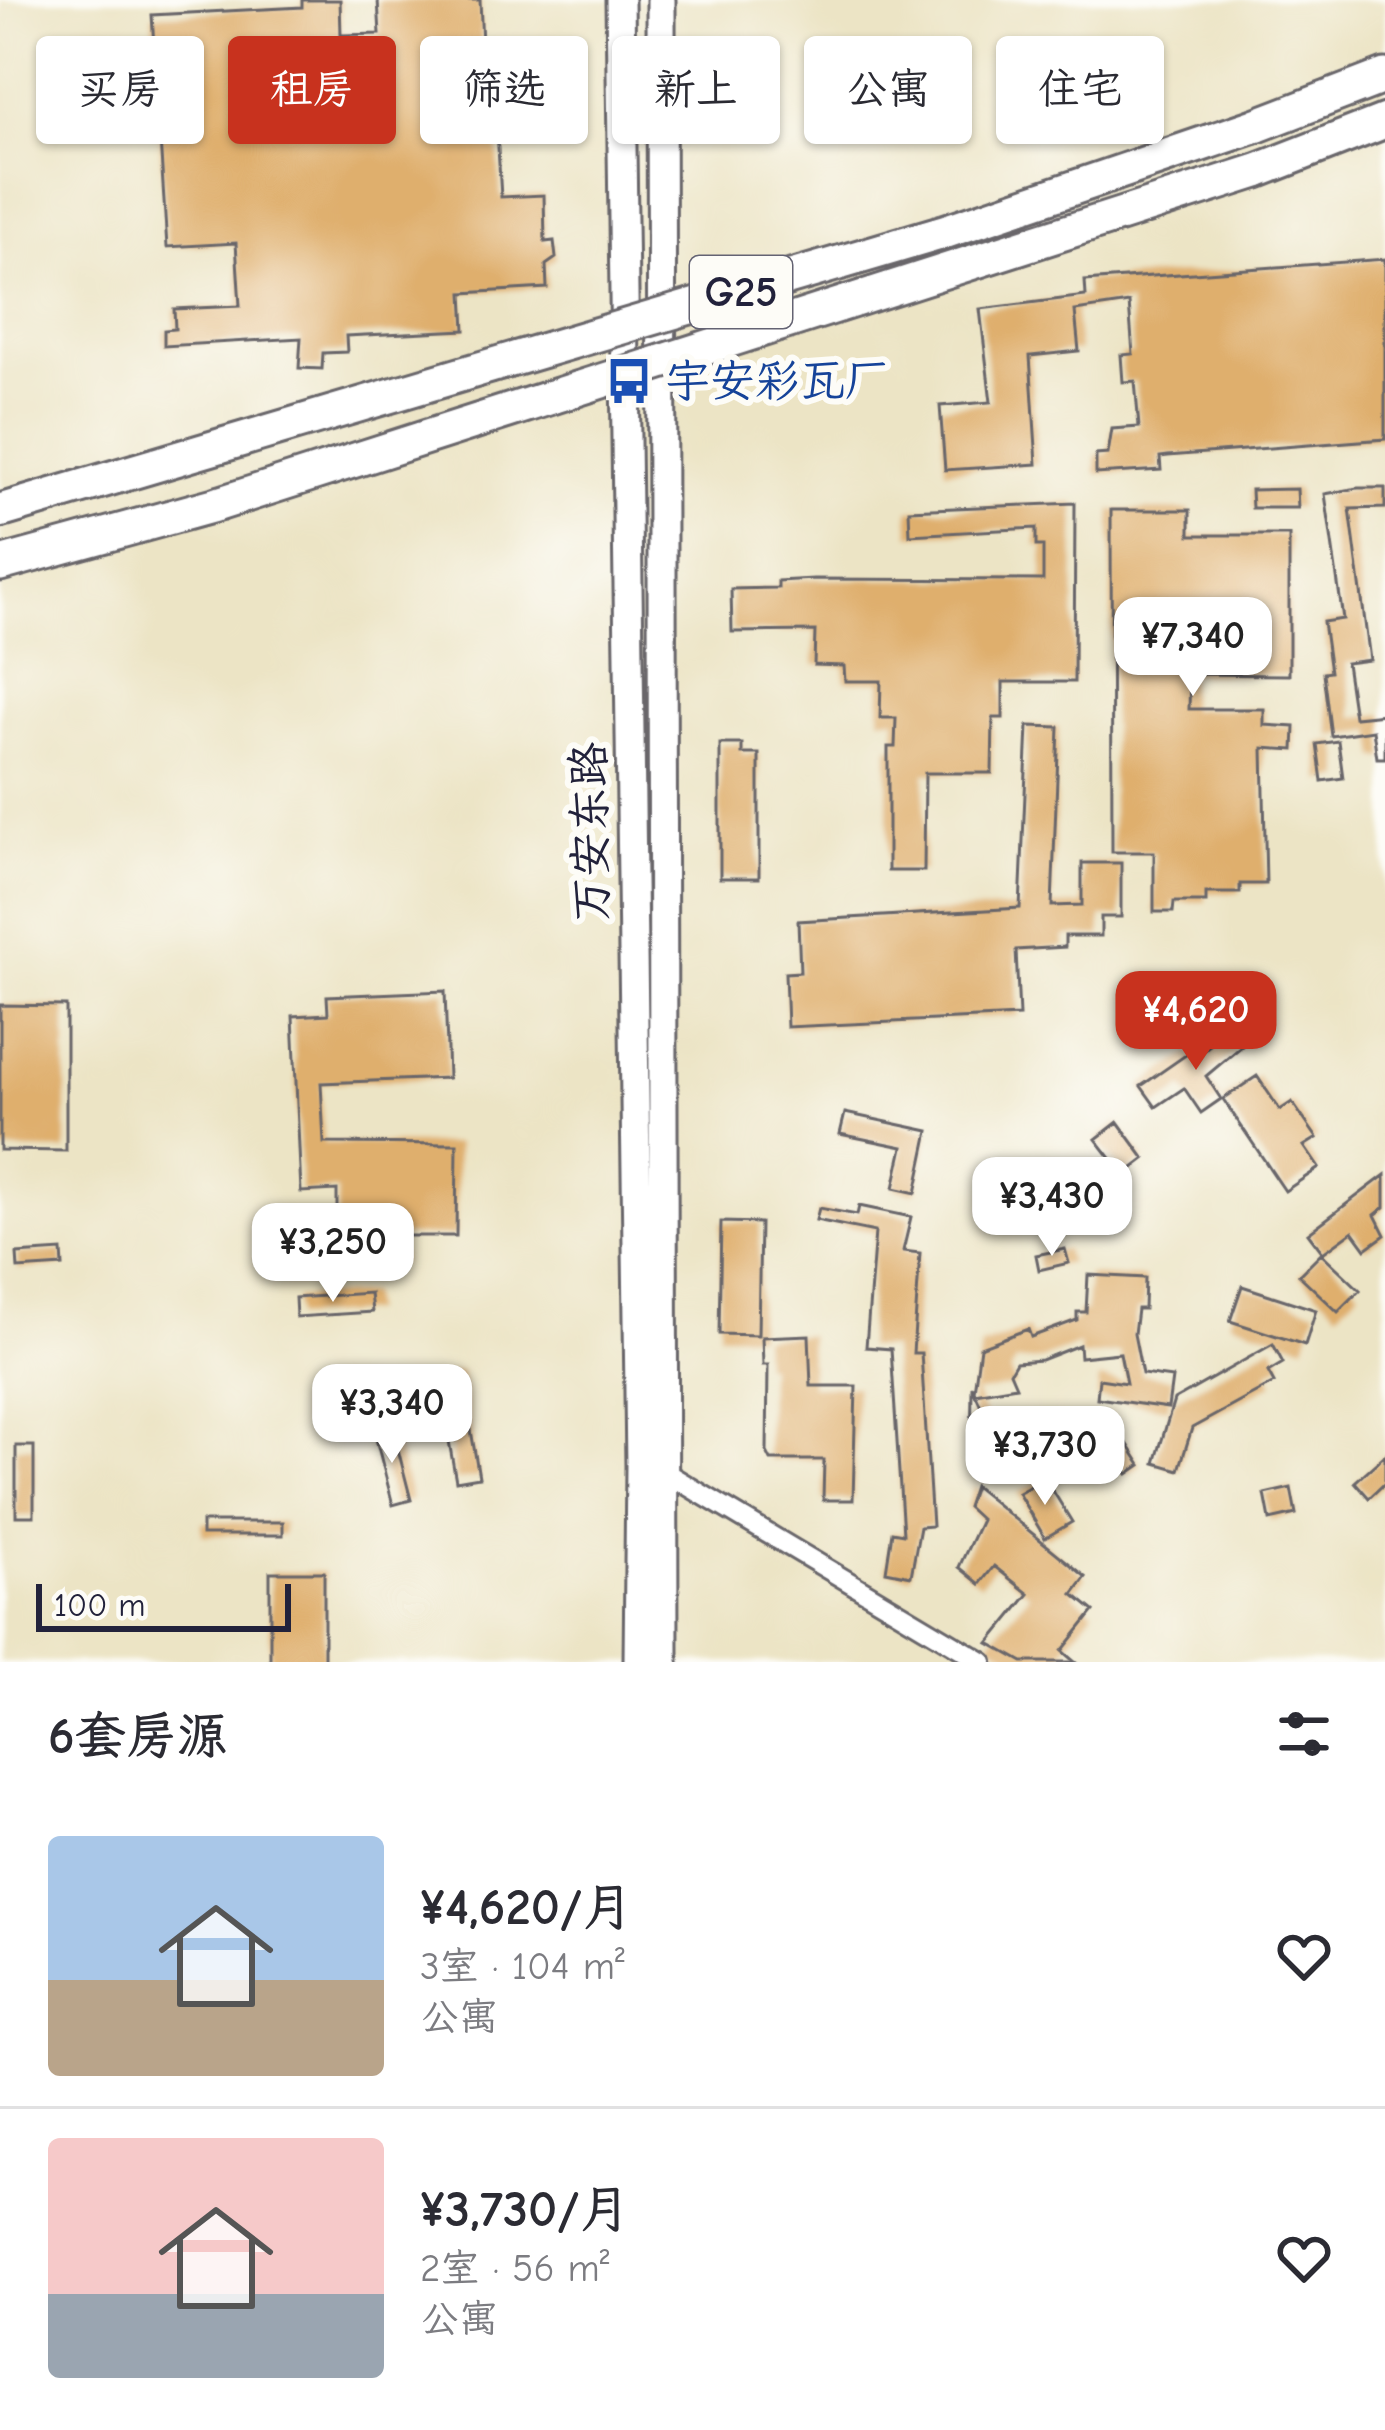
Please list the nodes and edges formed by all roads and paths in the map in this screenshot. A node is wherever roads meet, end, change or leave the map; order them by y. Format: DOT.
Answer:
graph roads {
  1 [pos="620,0"];
  2 [pos="661,0"];
  3 [pos="1385,76"];
  4 [pos="1385,121"];
  5 [pos="0,512"];
  6 [pos="0,568"];
  7 [pos="652,1468"];
  8 [pos="638,1662"];
  9 [pos="664,1662"];
  10 [pos="983,1662"];
  1 -- 7 [label="main road, 万安东路"];
  2 -- 7 [label="main road, 万安东路"];
  3 -- 5 [label="highway, G25, bridge"];
  4 -- 6 [label="highway, G25, bridge"];
  7 -- 8 [label="main road, 万安东路"];
  7 -- 9 [label="main road, 万安东路"];
  7 -- 10 [label="street"];
}
